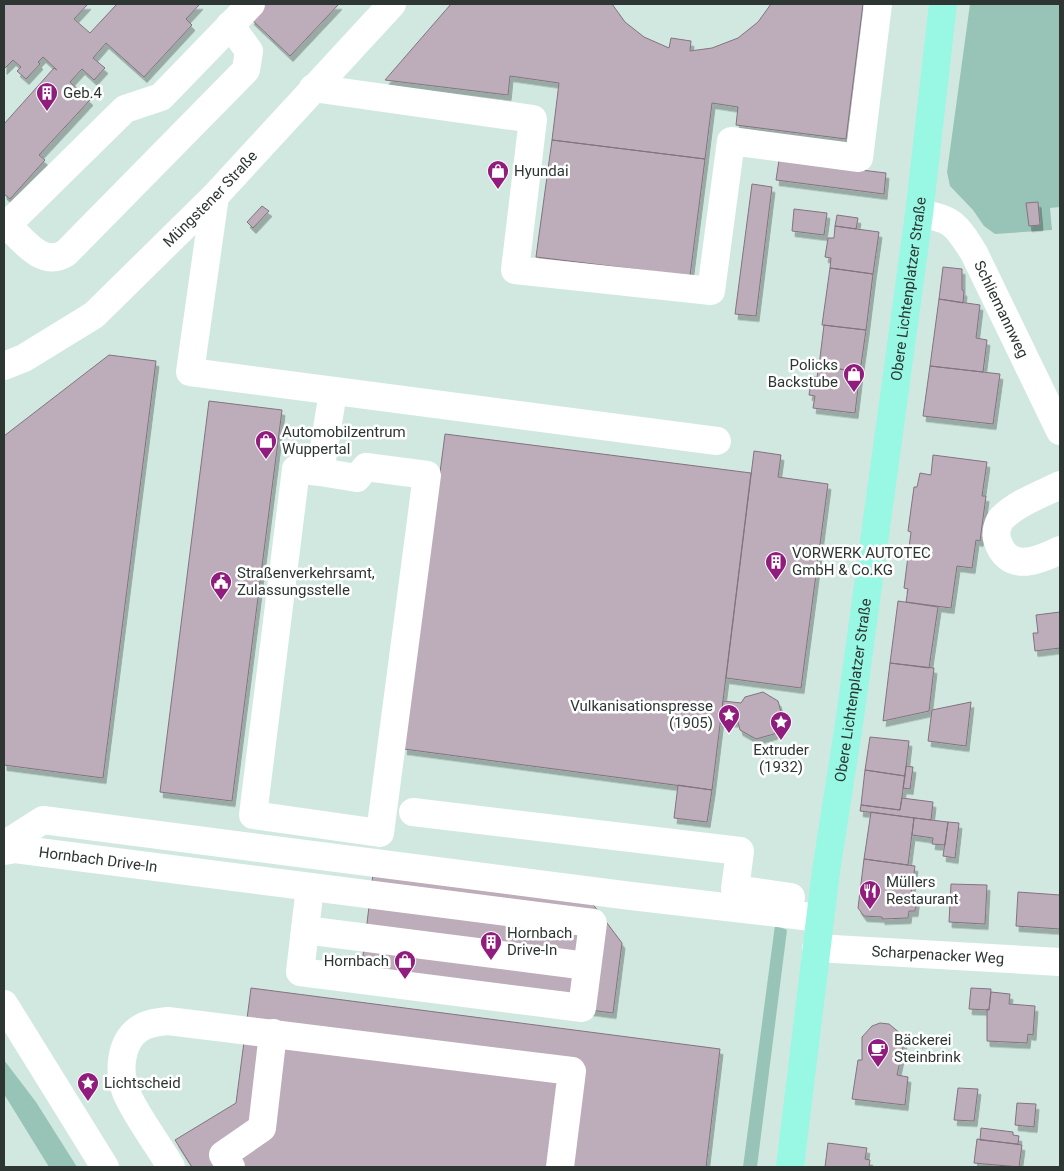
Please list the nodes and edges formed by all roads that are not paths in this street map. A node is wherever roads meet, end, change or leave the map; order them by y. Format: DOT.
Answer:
graph roads {
  1 [pos="251,4"];
  2 [pos="392,4"];
  3 [pos="878,4"];
  4 [pos="943,4"];
  5 [pos="230,25"];
  6 [pos="313,88"];
  7 [pos="214,196"];
  8 [pos="919,214"];
  9 [pos="6,223"];
  10 [pos="4,366"];
  11 [pos="333,392"];
  12 [pos="1060,431"];
  13 [pos="717,442"];
  14 [pos="320,472"];
  15 [pos="1060,485"];
  16 [pos="1060,550"];
  17 [pos="413,812"];
  18 [pos="4,845"];
  19 [pos="4,851"];
  20 [pos="310,887"];
  21 [pos="631,896"];
  22 [pos="821,910"];
  23 [pos="593,924"];
  24 [pos="305,930"];
  25 [pos="816,948"];
  26 [pos="1060,962"];
  27 [pos="587,966"];
  28 [pos="4,1004"];
  29 [pos="273,1033"];
  30 [pos="166,1158"];
  31 [pos="105,1167"];
  32 [pos="231,1167"];
  33 [pos="560,1167"];
  34 [pos="790,1167"];
  1 -- 5 [label="street"];
  2 -- 6 [label="street, Müngstener Straße"];
  3 -- 6 [label="street"];
  4 -- 8 [label="main road, Obere Lichtenplatzer Straße"];
  5 -- 9 [label="street"];
  5 -- 9 [label="street"];
  6 -- 7 [label="street, Müngstener Straße"];
  7 -- 10 [label="street, Müngstener Straße"];
  7 -- 11 [label="street"];
  8 -- 12 [label="street, Schliemannweg"];
  8 -- 22 [label="main road, Obere Lichtenplatzer Straße"];
  11 -- 13 [label="street"];
  11 -- 14 [label="street"];
  14 -- 14 [label="street"];
  15 -- 16 [label="street"];
  17 -- 22 [label="street"];
  18 -- 21 [label="street"];
  19 -- 20 [label="street, Hornbach Drive-In"];
  20 -- 23 [label="street, Hornbach Drive-In"];
  20 -- 24 [label="street"];
  21 -- 22 [label="street"];
  21 -- 23 [label="street"];
  22 -- 25 [label="main road, Obere Lichtenplatzer Straße"];
  23 -- 27 [label="street"];
  24 -- 27 [label="street"];
  24 -- 27 [label="street"];
  25 -- 26 [label="street, Scharpenacker Weg"];
  25 -- 34 [label="main road, Obere Lichtenplatzer Straße"];
  28 -- 31 [label="street"];
  29 -- 30 [label="street"];
  29 -- 32 [label="street"];
  29 -- 33 [label="street"];
}
